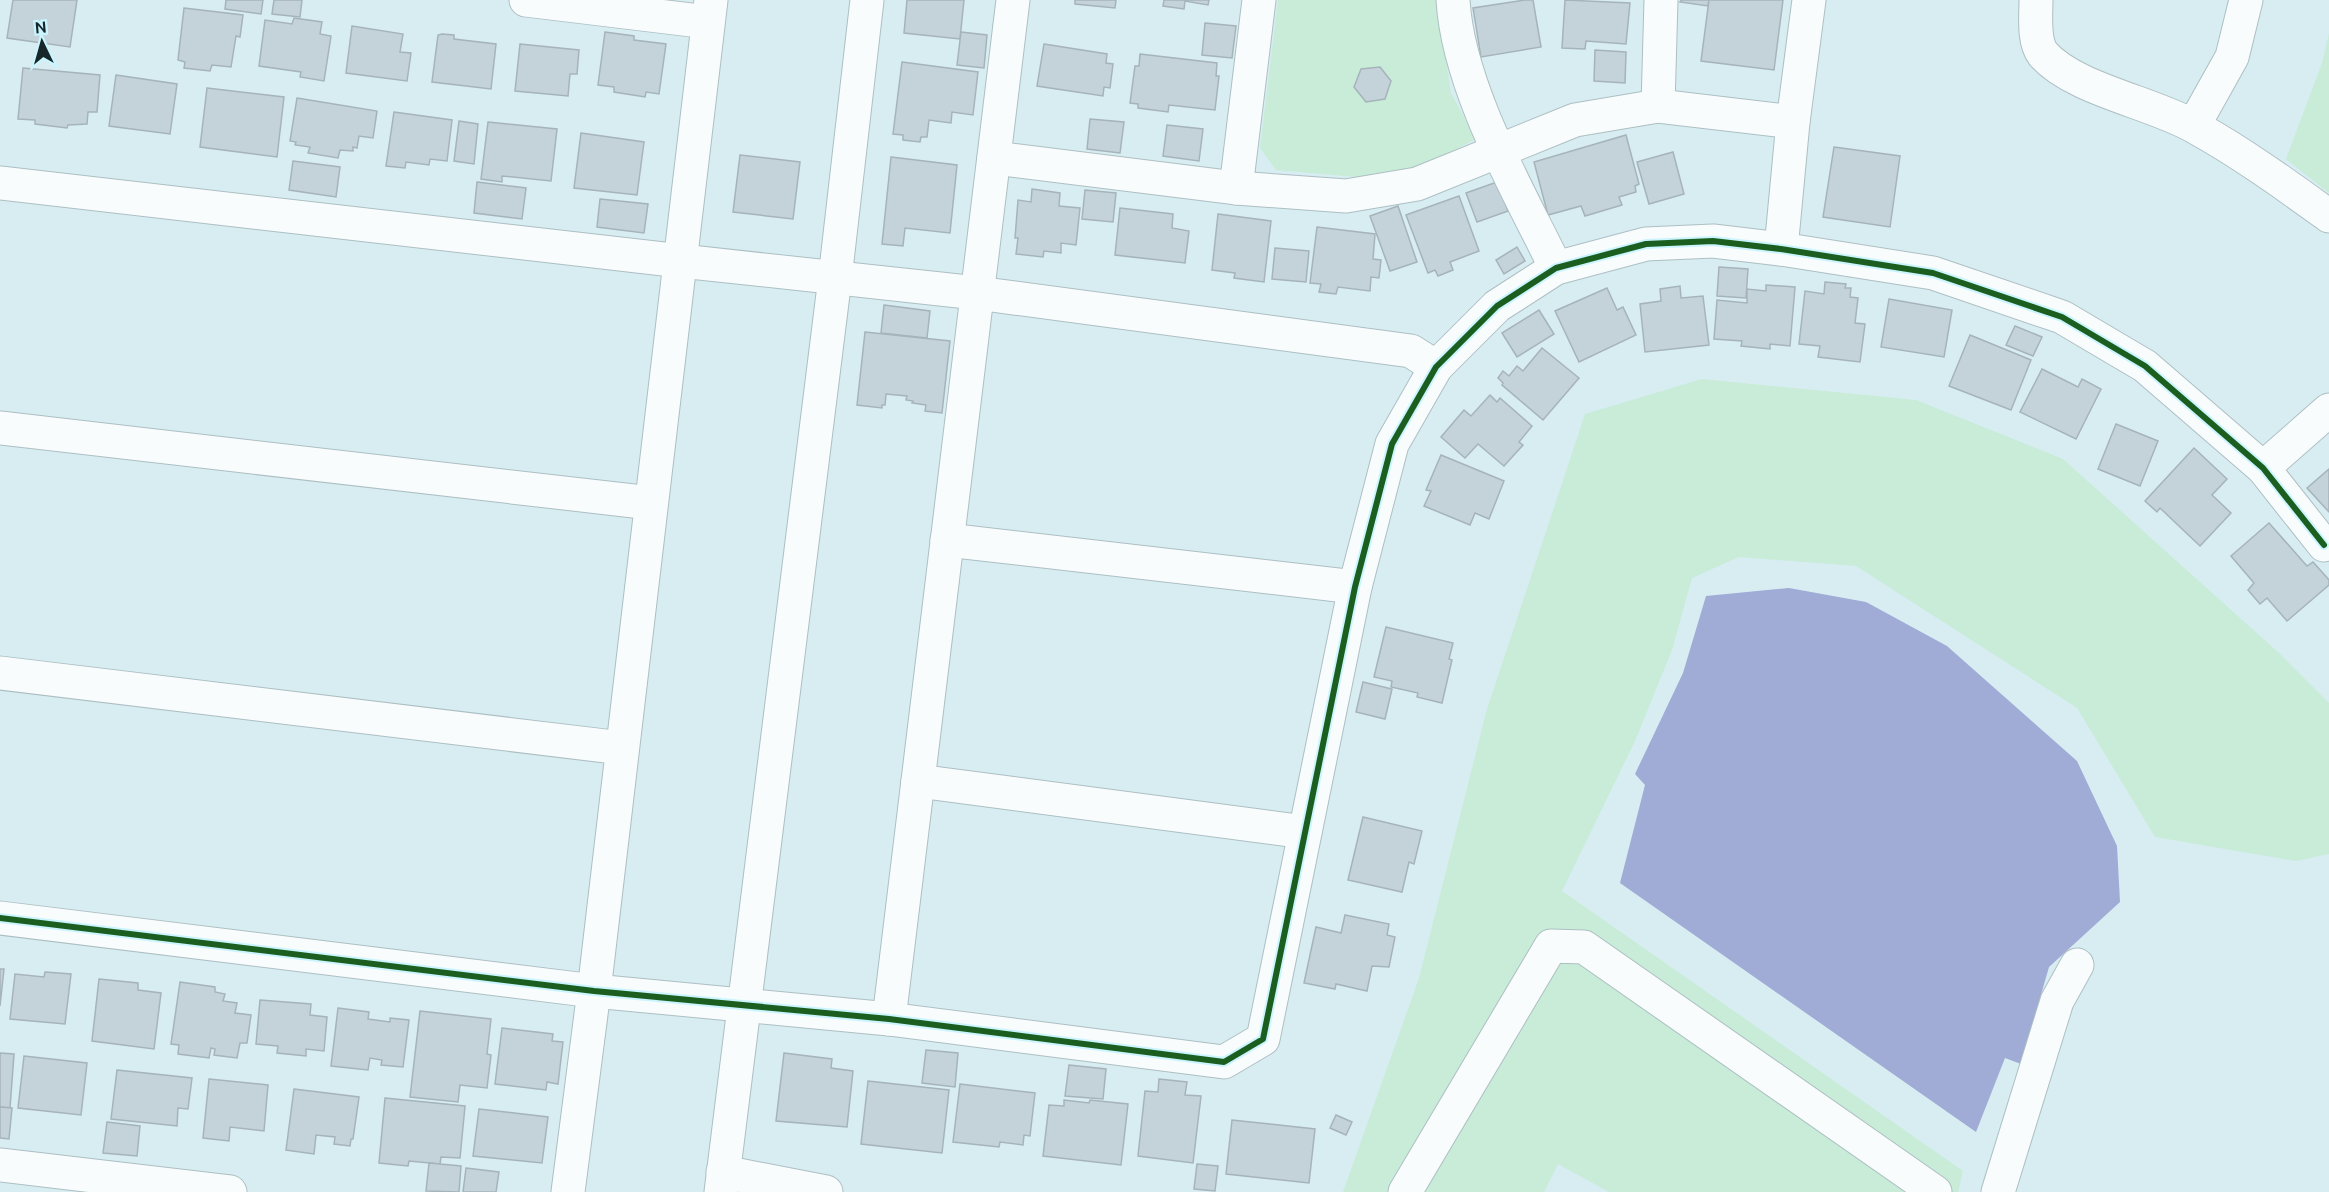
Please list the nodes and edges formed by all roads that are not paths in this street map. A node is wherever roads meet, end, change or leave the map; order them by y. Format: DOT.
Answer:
graph roads {
  1 [pos="526,0"];
  2 [pos="867,0"];
  3 [pos="1013,0"];
  4 [pos="1259,0"];
  5 [pos="1453,0"];
  6 [pos="1661,0"];
  7 [pos="1809,0"];
  8 [pos="2037,0"];
  9 [pos="2246,0"];
  10 [pos="710,11"];
  11 [pos="1658,106"];
  12 [pos="1793,122"];
  13 [pos="2194,125"];
  14 [pos="1500,151"];
  15 [pos="994,158"];
  16 [pos="0,183"];
  17 [pos="1236,188"];
  18 [pos="2329,216"];
  19 [pos="1781,249"];
  20 [pos="681,261"];
  21 [pos="1556,268"];
  22 [pos="835,278"];
  23 [pos="977,293"];
  24 [pos="1436,367"];
  25 [pos="2329,410"];
  26 [pos="0,428"];
  27 [pos="2264,468"];
  28 [pos="651,503"];
  29 [pos="947,540"];
  30 [pos="2324,545"];
  31 [pos="1355,587"];
  32 [pos="0,673"];
  33 [pos="622,748"];
  34 [pos="918,781"];
  35 [pos="1305,832"];
  36 [pos="0,918"];
  37 [pos="2077,965"];
  38 [pos="594,991"];
  39 [pos="743,1005"];
  40 [pos="889,1019"];
  41 [pos="0,1165"];
  42 [pos="722,1182"];
  43 [pos="230,1192"];
  44 [pos="568,1192"];
  45 [pos="825,1192"];
  46 [pos="1405,1192"];
  47 [pos="1935,1192"];
  48 [pos="1998,1192"];
  1 -- 10 [label="street"];
  2 -- 22 [label="street"];
  3 -- 15 [label="street"];
  4 -- 17 [label="street"];
  5 -- 14 [label="street"];
  6 -- 11 [label="street"];
  7 -- 12 [label="street"];
  8 -- 13 [label="street"];
  9 -- 13 [label="street"];
  10 -- 20 [label="street"];
  11 -- 12 [label="street"];
  11 -- 14 [label="street"];
  12 -- 19 [label="street"];
  13 -- 18 [label="street"];
  14 -- 17 [label="street"];
  14 -- 21 [label="street"];
  15 -- 17 [label="street"];
  15 -- 23 [label="street"];
  16 -- 20 [label="street"];
  19 -- 21 [label="street"];
  19 -- 27 [label="street"];
  20 -- 22 [label="street"];
  20 -- 28 [label="street"];
  21 -- 24 [label="street"];
  22 -- 23 [label="street"];
  22 -- 39 [label="street"];
  23 -- 24 [label="street"];
  23 -- 29 [label="street"];
  24 -- 31 [label="street"];
  25 -- 27 [label="street"];
  26 -- 28 [label="street"];
  27 -- 30 [label="street"];
  28 -- 33 [label="street"];
  29 -- 31 [label="street"];
  29 -- 34 [label="street"];
  31 -- 35 [label="street"];
  32 -- 33 [label="street"];
  33 -- 38 [label="street"];
  34 -- 35 [label="street"];
  34 -- 40 [label="street"];
  35 -- 40 [label="street"];
  36 -- 38 [label="street"];
  37 -- 48 [label="street"];
  38 -- 39 [label="street"];
  38 -- 44 [label="street"];
  39 -- 40 [label="street"];
  39 -- 42 [label="street"];
  41 -- 43 [label="street"];
  42 -- 45 [label="street"];
  46 -- 47 [label="street"];
}
